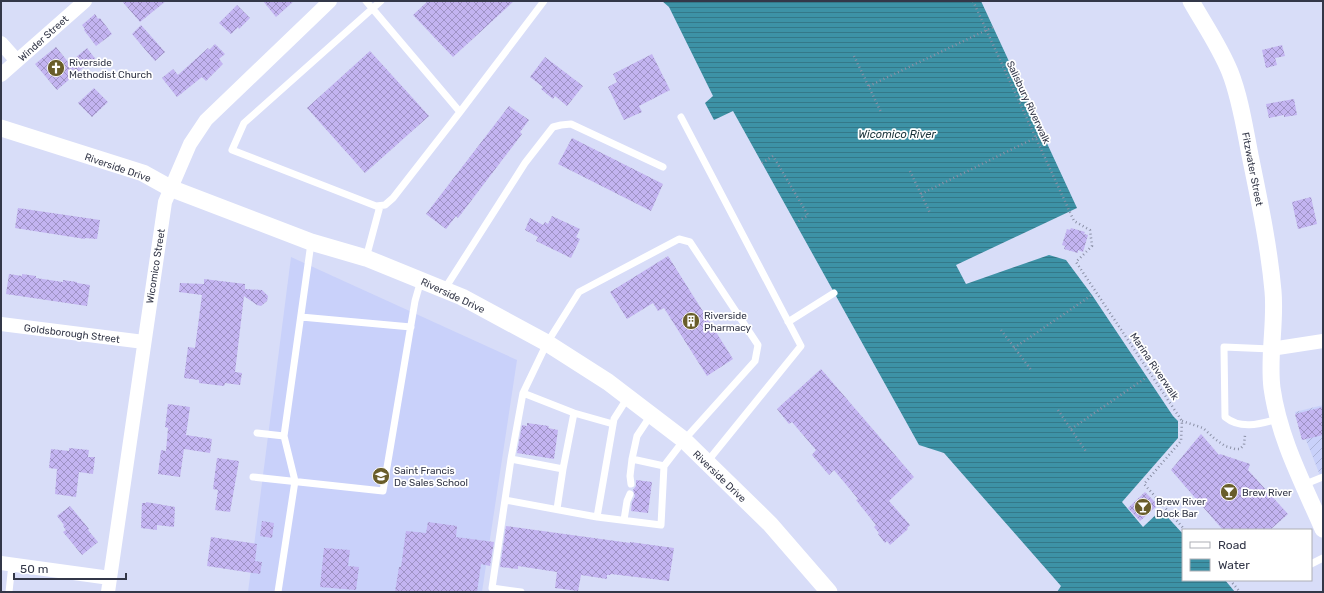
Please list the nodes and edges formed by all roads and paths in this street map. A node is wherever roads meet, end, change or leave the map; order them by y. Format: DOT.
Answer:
graph roads {
  1 [pos="85,1"];
  2 [pos="330,1"];
  3 [pos="366,1"];
  4 [pos="381,1"];
  5 [pos="544,1"];
  6 [pos="973,1"];
  7 [pos="1191,1"];
  8 [pos="373,8"];
  9 [pos="993,28"];
  10 [pos="987,30"];
  11 [pos="1,43"];
  12 [pos="854,56"];
  13 [pos="18,61"];
  14 [pos="1,75"];
  15 [pos="869,86"];
  16 [pos="460,112"];
  17 [pos="881,112"];
  18 [pos="681,117"];
  19 [pos="1,128"];
  20 [pos="1043,134"];
  21 [pos="1036,137"];
  22 [pos="762,163"];
  23 [pos="663,167"];
  24 [pos="910,171"];
  25 [pos="170,188"];
  26 [pos="921,194"];
  27 [pos="380,206"];
  28 [pos="1070,211"];
  29 [pos="930,213"];
  30 [pos="796,223"];
  31 [pos="311,242"];
  32 [pos="366,258"];
  33 [pos="421,280"];
  34 [pos="444,290"];
  35 [pos="834,293"];
  36 [pos="1092,295"];
  37 [pos="301,317"];
  38 [pos="788,322"];
  39 [pos="1,324"];
  40 [pos="411,327"];
  41 [pos="1001,330"];
  42 [pos="1323,341"];
  43 [pos="144,342"];
  44 [pos="547,343"];
  45 [pos="1014,348"];
  46 [pos="1271,349"];
  47 [pos="1032,371"];
  48 [pos="1147,377"];
  49 [pos="523,393"];
  50 [pos="628,397"];
  51 [pos="1058,410"];
  52 [pos="574,413"];
  53 [pos="651,415"];
  54 [pos="1279,419"];
  55 [pos="1182,421"];
  56 [pos="613,424"];
  57 [pos="1245,425"];
  58 [pos="1071,429"];
  59 [pos="257,433"];
  60 [pos="284,436"];
  61 [pos="684,440"];
  62 [pos="1087,453"];
  63 [pos="511,459"];
  64 [pos="632,459"];
  65 [pos="706,462"];
  66 [pos="664,466"];
  67 [pos="563,469"];
  68 [pos="253,477"];
  69 [pos="1323,477"];
  70 [pos="295,481"];
  71 [pos="629,481"];
  72 [pos="1304,485"];
  73 [pos="627,496"];
  74 [pos="505,500"];
  75 [pos="557,509"];
  76 [pos="597,517"];
  77 [pos="624,520"];
  78 [pos="1184,529"];
  79 [pos="1323,529"];
  80 [pos="1323,558"];
  81 [pos="7,563"];
  82 [pos="1312,564"];
  83 [pos="1231,581"];
  84 [pos="109,585"];
  85 [pos="9,592"];
  86 [pos="278,592"];
  87 [pos="521,592"];
  88 [pos="829,592"];
  89 [pos="1240,592"];
  1 -- 13 [label="street, Winder Street"];
  2 -- 25 [label="street, Wicomico Street"];
  3 -- 8 [label="lane"];
  4 -- 8 [label="lane"];
  5 -- 16 [label="lane"];
  6 -- 10 [label="path, Salisbury Riverwalk"];
  7 -- 46 [label="street, Fitzwater Street"];
  8 -- 16 [label="lane"];
  8 -- 27 [label="lane"];
  9 -- 10 [label="path"];
  10 -- 15 [label="path"];
  10 -- 21 [label="path, Salisbury Riverwalk"];
  11 -- 13 [label="street"];
  12 -- 15 [label="path"];
  13 -- 14 [label="street, Winder Street"];
  15 -- 17 [label="path"];
  16 -- 27 [label="lane"];
  18 -- 38 [label="lane"];
  19 -- 25 [label="street, Riverside Drive"];
  20 -- 21 [label="path"];
  21 -- 26 [label="path"];
  21 -- 28 [label="path, Salisbury Riverwalk"];
  22 -- 30 [label="path"];
  23 -- 34 [label="lane"];
  24 -- 26 [label="path"];
  25 -- 31 [label="street, Riverside Drive"];
  25 -- 43 [label="street, Wicomico Street"];
  26 -- 29 [label="path"];
  27 -- 32 [label="lane"];
  28 -- 55 [label="path, Marina Riverwalk"];
  31 -- 32 [label="street, Riverside Drive"];
  31 -- 37 [label="lane"];
  32 -- 33 [label="street, Riverside Drive"];
  33 -- 34 [label="street, Riverside Drive"];
  33 -- 40 [label="lane"];
  34 -- 44 [label="street, Riverside Drive"];
  35 -- 38 [label="lane"];
  36 -- 45 [label="path"];
  37 -- 40 [label="lane"];
  37 -- 60 [label="lane"];
  38 -- 65 [label="lane"];
  39 -- 43 [label="street, Goldsborough Street"];
  40 -- 70 [label="lane"];
  41 -- 45 [label="path"];
  42 -- 46 [label="street"];
  43 -- 84 [label="street, Wicomico Street"];
  44 -- 49 [label="lane"];
  44 -- 50 [label="street, Riverside Drive"];
  44 -- 61 [label="lane"];
  45 -- 47 [label="path"];
  46 -- 54 [label="street, Fitzwater Street"];
  46 -- 57 [label="lane"];
  48 -- 58 [label="path"];
  49 -- 52 [label="lane"];
  49 -- 63 [label="lane"];
  50 -- 53 [label="street, Riverside Drive"];
  50 -- 56 [label="lane"];
  51 -- 58 [label="path"];
  52 -- 56 [label="lane"];
  52 -- 67 [label="lane"];
  53 -- 61 [label="street, Riverside Drive"];
  53 -- 64 [label="lane"];
  54 -- 57 [label="lane"];
  54 -- 72 [label="street, Fitzwater Street"];
  55 -- 57 [label="path"];
  55 -- 78 [label="path"];
  56 -- 76 [label="lane"];
  58 -- 62 [label="path"];
  59 -- 60 [label="lane"];
  60 -- 70 [label="lane"];
  61 -- 65 [label="street, Riverside Drive"];
  61 -- 66 [label="lane"];
  63 -- 67 [label="lane"];
  63 -- 74 [label="lane"];
  64 -- 66 [label="lane"];
  64 -- 71 [label="lane"];
  65 -- 88 [label="street, Riverside Drive"];
  66 -- 77 [label="lane"];
  67 -- 75 [label="lane"];
  68 -- 70 [label="lane"];
  69 -- 72 [label="lane"];
  70 -- 86 [label="lane"];
  72 -- 79 [label="street, Fitzwater Street"];
  73 -- 77 [label="lane"];
  74 -- 75 [label="lane"];
  74 -- 87 [label="lane"];
  75 -- 76 [label="lane"];
  76 -- 77 [label="lane"];
  80 -- 82 [label="lane"];
  81 -- 84 [label="street"];
  81 -- 85 [label="lane"];
  83 -- 89 [label="path"];
}
